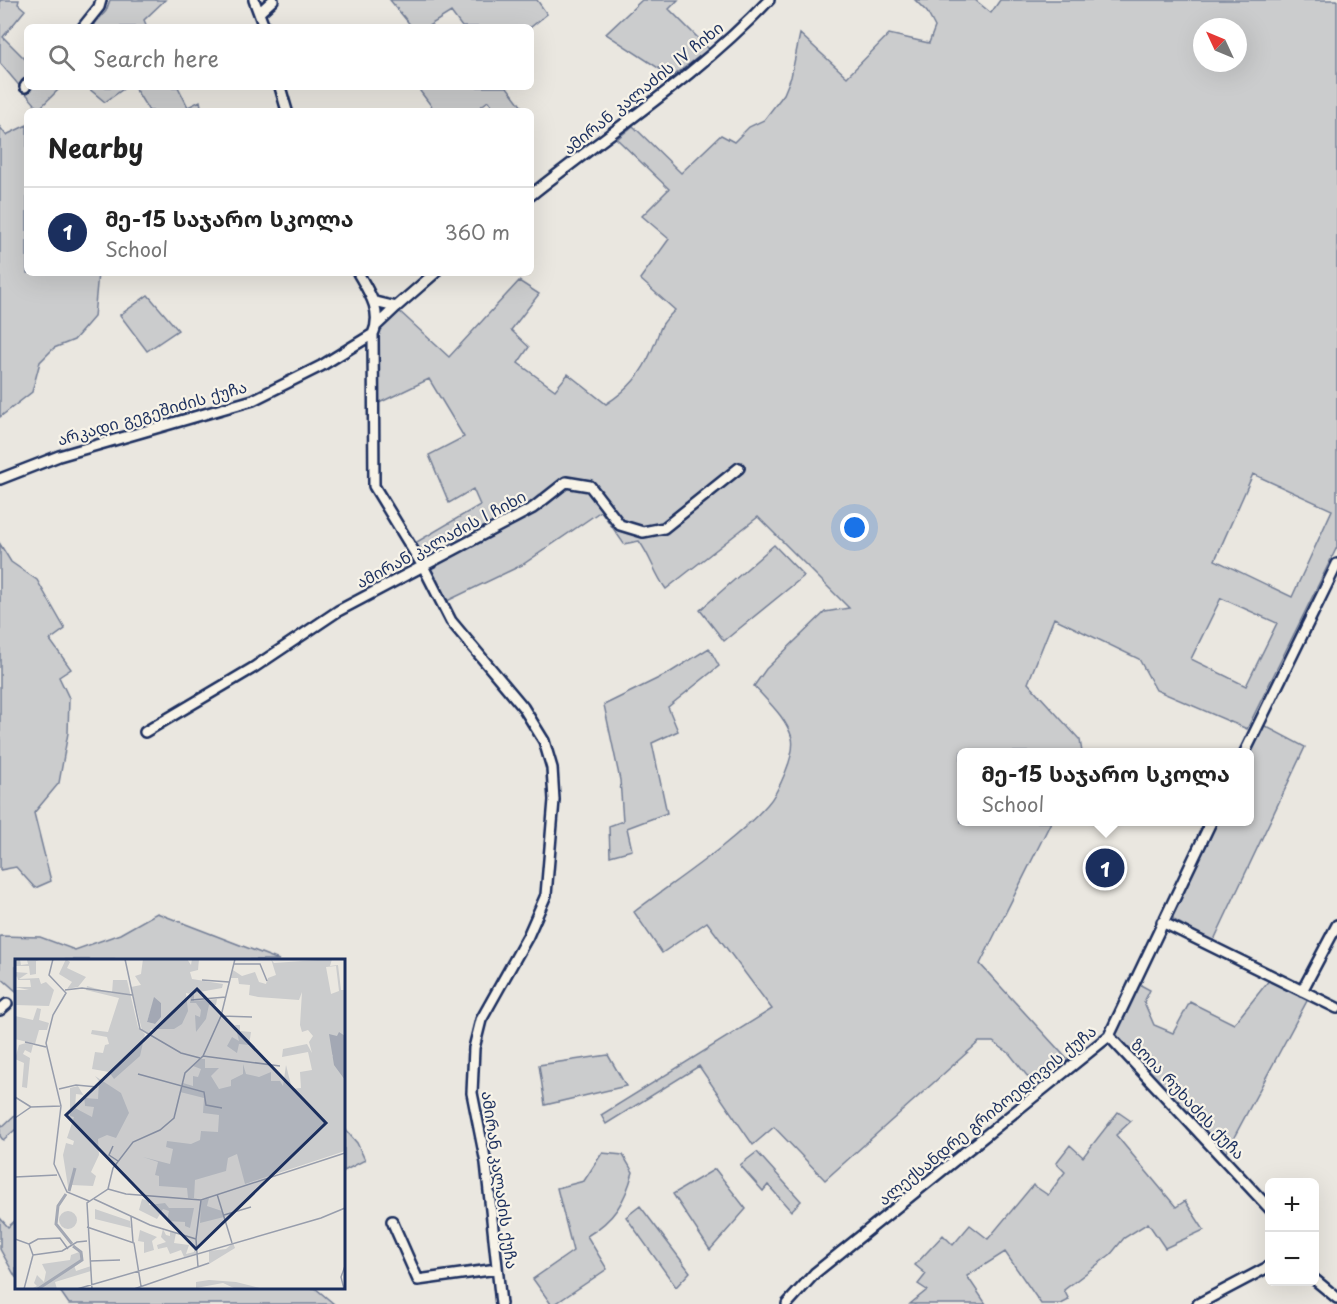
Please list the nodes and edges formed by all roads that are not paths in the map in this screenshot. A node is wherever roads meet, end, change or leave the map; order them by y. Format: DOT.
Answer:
graph roads {
  1 [pos="101,0"];
  2 [pos="254,0"];
  3 [pos="273,0"];
  4 [pos="769,0"];
  5 [pos="260,12"];
  6 [pos="86,24"];
  7 [pos="263,24"];
  8 [pos="281,90"];
  9 [pos="286,108"];
  10 [pos="534,193"];
  11 [pos="360,276"];
  12 [pos="432,276"];
  13 [pos="375,302"];
  14 [pos="396,307"];
  15 [pos="377,324"];
  16 [pos="373,334"];
  17 [pos="739,468"];
  18 [pos="0,480"];
  19 [pos="1337,564"];
  20 [pos="424,568"];
  21 [pos="145,732"];
  22 [pos="1247,748"];
  23 [pos="1209,826"];
  24 [pos="1162,922"];
  25 [pos="1337,925"];
  26 [pos="1302,991"];
  27 [pos="1337,1008"];
  28 [pos="1109,1036"];
  29 [pos="1265,1205"];
  30 [pos="392,1221"];
  31 [pos="1265,1268"];
  32 [pos="497,1269"];
  33 [pos="1319,1283"];
  34 [pos="1337,1298"];
  35 [pos="501,1304"];
  36 [pos="787,1304"];
  37 [pos="1198,1304"];
  1 -- 6 [label="street"];
  2 -- 5 [label="street"];
  3 -- 5 [label="street"];
  4 -- 10 [label="street, ამირან კალაძის IV ჩიხი"];
  5 -- 7 [label="street"];
  8 -- 9 [label="street"];
  11 -- 13 [label="street, ამირან კალაძის ქუჩა"];
  12 -- 14 [label="street"];
  13 -- 14 [label="street"];
  13 -- 15 [label="street, ამირან კალაძის ქუჩა"];
  14 -- 15 [label="street"];
  15 -- 16 [label="street, ამირან კალაძის ქუჩა"];
  16 -- 18 [label="street, არკადი გეგეშიძის ქუჩა"];
  16 -- 20 [label="street, ამირან კალაძის ქუჩა"];
  17 -- 20 [label="street, ამირან კალაძის I ჩიხი"];
  19 -- 22 [label="street"];
  20 -- 21 [label="street, ამირან კალაძის I ჩიხი"];
  20 -- 32 [label="street, ამირან კალაძის ქუჩა"];
  23 -- 24 [label="street, ალექსანდრე გრიბოედოვის ქუჩა"];
  24 -- 26 [label="street"];
  24 -- 28 [label="street, ალექსანდრე გრიბოედოვის ქუჩა"];
  25 -- 26 [label="street"];
  26 -- 27 [label="street"];
  28 -- 29 [label="street, ზოია რუხაძის ქუჩა"];
  28 -- 36 [label="street, ალექსანდრე გრიბოედოვის ქუჩა"];
  30 -- 32 [label="street"];
  31 -- 37 [label="street"];
  32 -- 35 [label="street, ამირან კალაძის ქუჩა"];
  33 -- 34 [label="street"];
}
